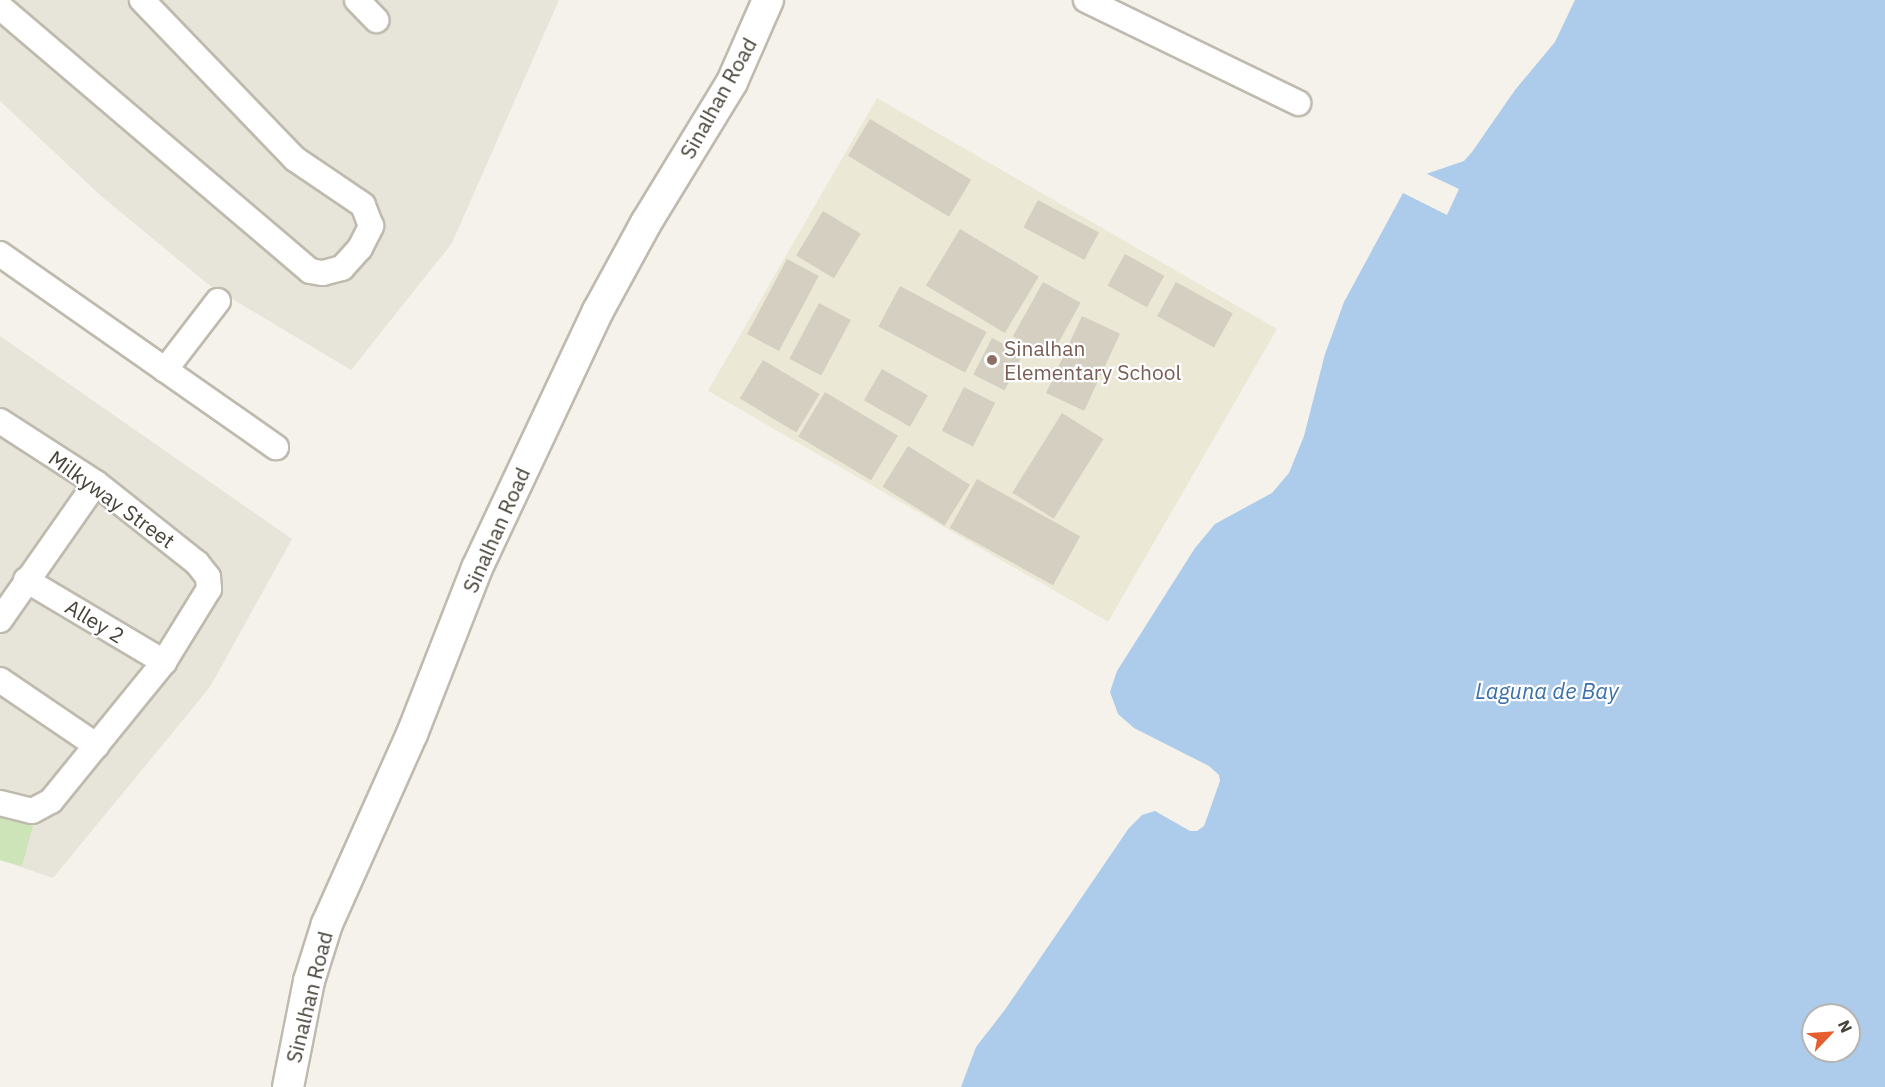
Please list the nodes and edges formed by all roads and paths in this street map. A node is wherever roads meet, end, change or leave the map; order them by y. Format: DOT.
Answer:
graph roads {
  1 [pos="141,0"];
  2 [pos="357,0"];
  3 [pos="768,0"];
  4 [pos="1086,0"];
  5 [pos="0,7"];
  6 [pos="376,20"];
  7 [pos="1298,103"];
  8 [pos="0,254"];
  9 [pos="218,301"];
  10 [pos="165,370"];
  11 [pos="1,423"];
  12 [pos="276,447"];
  13 [pos="96,483"];
  14 [pos="26,580"];
  15 [pos="0,620"];
  16 [pos="164,662"];
  17 [pos="0,680"];
  18 [pos="97,746"];
  19 [pos="0,803"];
  20 [pos="288,1087"];
  1 -- 5 [label="street"];
  2 -- 6 [label="street"];
  3 -- 20 [label="street, Sinalhan Road"];
  4 -- 7 [label="street"];
  8 -- 10 [label="street"];
  9 -- 10 [label="street"];
  10 -- 12 [label="street"];
  11 -- 13 [label="street, Milkyway Street"];
  13 -- 14 [label="street"];
  13 -- 16 [label="street, Milkyway Street"];
  14 -- 15 [label="street"];
  14 -- 16 [label="street, Alley 2"];
  16 -- 18 [label="street"];
  17 -- 18 [label="street"];
  18 -- 19 [label="street"];
}
